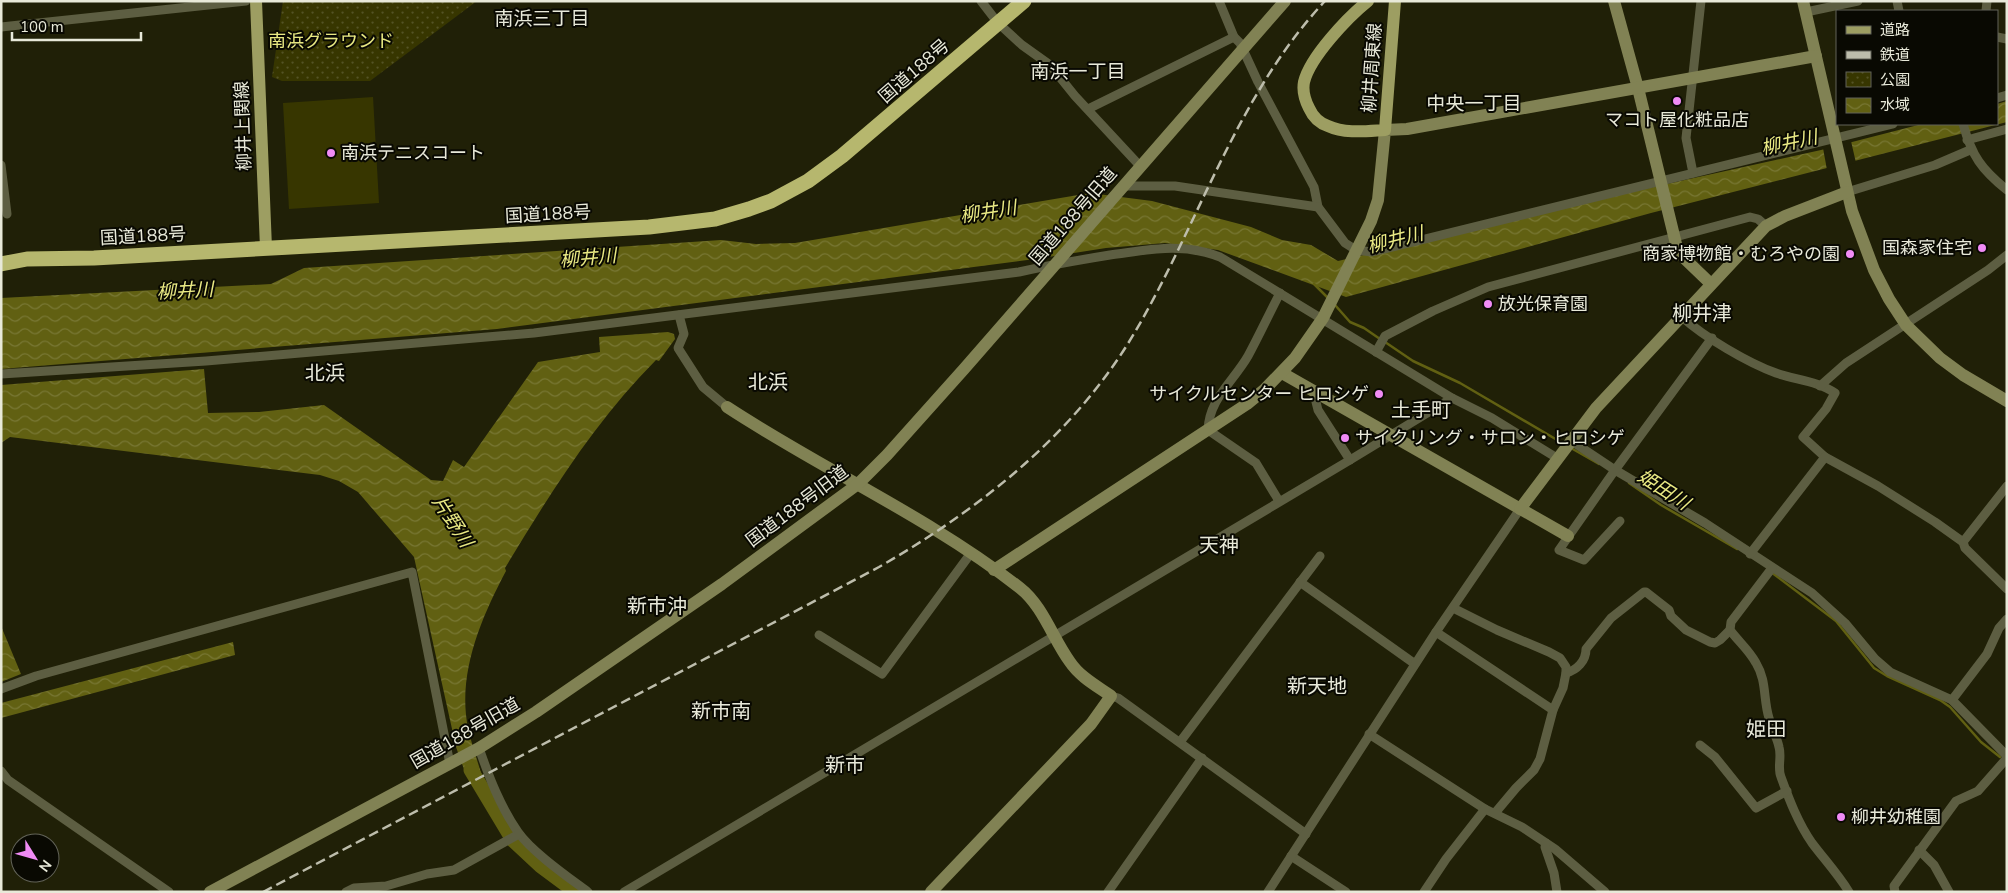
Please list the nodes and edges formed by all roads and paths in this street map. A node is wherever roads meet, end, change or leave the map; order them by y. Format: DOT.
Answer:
graph roads {
  1 [pos="246,1"];
  2 [pos="256,1"];
  3 [pos="981,1"];
  4 [pos="1024,1"];
  5 [pos="1219,1"];
  6 [pos="1284,1"];
  7 [pos="1368,1"];
  8 [pos="1395,1"];
  9 [pos="1614,1"];
  10 [pos="1701,1"];
  11 [pos="1858,1"];
  12 [pos="1804,6"];
  13 [pos="998,22"];
  14 [pos="1,27"];
  15 [pos="1234,37"];
  16 [pos="1243,49"];
  17 [pos="1816,56"];
  18 [pos="1691,78"];
  19 [pos="1638,88"];
  20 [pos="1088,109"];
  21 [pos="1890,125"];
  22 [pos="1963,125"];
  23 [pos="1385,130"];
  24 [pos="2007,130"];
  25 [pos="1967,136"];
  26 [pos="1837,141"];
  27 [pos="1970,150"];
  28 [pos="1,166"];
  29 [pos="1140,166"];
  30 [pos="1693,173"];
  31 [pos="1662,185"];
  32 [pos="1120,188"];
  33 [pos="2007,190"];
  34 [pos="1847,192"];
  35 [pos="1318,207"];
  36 [pos="7,214"];
  37 [pos="1766,226"];
  38 [pos="1673,237"];
  39 [pos="266,248"];
  40 [pos="1355,253"];
  41 [pos="2006,256"];
  42 [pos="1058,260"];
  43 [pos="1,264"];
  44 [pos="1711,284"];
  45 [pos="1280,293"];
  46 [pos="679,315"];
  47 [pos="1682,317"];
  48 [pos="1323,318"];
  49 [pos="1906,325"];
  50 [pos="1712,338"];
  51 [pos="1377,351"];
  52 [pos="1282,373"];
  53 [pos="1,374"];
  54 [pos="1820,386"];
  55 [pos="1318,394"];
  56 [pos="1452,398"];
  57 [pos="2007,401"];
  58 [pos="727,407"];
  59 [pos="1208,430"];
  60 [pos="1391,436"];
  61 [pos="1565,447"];
  62 [pos="1825,457"];
  63 [pos="1350,460"];
  64 [pos="1615,470"];
  65 [pos="858,484"];
  66 [pos="2007,486"];
  67 [pos="1279,502"];
  68 [pos="1520,508"];
  69 [pos="1620,521"];
  70 [pos="1568,536"];
  71 [pos="1963,542"];
  72 [pos="971,553"];
  73 [pos="1750,554"];
  74 [pos="1320,556"];
  75 [pos="1772,568"];
  76 [pos="994,570"];
  77 [pos="1300,582"];
  78 [pos="2007,588"];
  79 [pos="1453,608"];
  80 [pos="2007,619"];
  81 [pos="1730,630"];
  82 [pos="1436,632"];
  83 [pos="819,635"];
  84 [pos="1054,636"];
  85 [pos="1415,664"];
  86 [pos="1566,673"];
  87 [pos="1,689"];
  88 [pos="1111,696"];
  89 [pos="1952,700"];
  90 [pos="1553,710"];
  91 [pos="1369,734"];
  92 [pos="1180,742"];
  93 [pos="1700,745"];
  94 [pos="476,750"];
  95 [pos="2007,757"];
  96 [pos="1202,758"];
  97 [pos="452,763"];
  98 [pos="1,771"];
  99 [pos="1788,791"];
  100 [pos="1485,809"];
  101 [pos="1495,813"];
  102 [pos="518,834"];
  103 [pos="1306,834"];
  104 [pos="1546,843"];
  105 [pos="1919,850"];
  106 [pos="1291,856"];
  107 [pos="1110,891"];
  108 [pos="169,892"];
  109 [pos="210,892"];
  110 [pos="346,892"];
  111 [pos="588,892"];
  112 [pos="624,892"];
  113 [pos="931,892"];
  114 [pos="1268,892"];
  115 [pos="1346,892"];
  116 [pos="1424,892"];
  117 [pos="1557,892"];
  118 [pos="1605,892"];
  119 [pos="1849,892"];
  120 [pos="1895,892"];
  121 [pos="1949,892"];
  1 -- 14 [label="street"];
  2 -- 39 [label="main road, 柳井上関線"];
  3 -- 13 [label="street"];
  4 -- 13 [label="highway, 国道188号"];
  5 -- 15 [label="street"];
  6 -- 16 [label="street, 国道188号旧道"];
  7 -- 23 [label="main road, 柳井周東線"];
  8 -- 23 [label="main road, 柳井周東線"];
  9 -- 19 [label="street"];
  10 -- 18 [label="street"];
  11 -- 12 [label="street"];
  12 -- 17 [label="street"];
  13 -- 20 [label="street"];
  13 -- 39 [label="highway, 国道188号"];
  15 -- 16 [label="street"];
  15 -- 20 [label="street"];
  16 -- 29 [label="street, 国道188号旧道"];
  16 -- 35 [label="street"];
  17 -- 18 [label="street"];
  17 -- 26 [label="street"];
  18 -- 19 [label="street"];
  18 -- 30 [label="street"];
  19 -- 23 [label="street"];
  19 -- 31 [label="street"];
  20 -- 29 [label="street"];
  21 -- 26 [label="street"];
  22 -- 25 [label="street"];
  23 -- 40 [label="street"];
  24 -- 25 [label="street"];
  25 -- 27 [label="street"];
  26 -- 30 [label="street"];
  26 -- 34 [label="street"];
  27 -- 33 [label="street"];
  27 -- 34 [label="street"];
  28 -- 36 [label="street"];
  29 -- 32 [label="street, 国道188号旧道"];
  30 -- 31 [label="street"];
  31 -- 38 [label="street"];
  31 -- 40 [label="street"];
  32 -- 35 [label="street"];
  32 -- 42 [label="street, 国道188号旧道"];
  34 -- 37 [label="street"];
  34 -- 49 [label="street"];
  35 -- 40 [label="street"];
  37 -- 38 [label="street"];
  37 -- 44 [label="street"];
  38 -- 44 [label="street"];
  38 -- 51 [label="street"];
  39 -- 43 [label="highway, 国道188号"];
  40 -- 48 [label="street"];
  41 -- 49 [label="street"];
  42 -- 45 [label="street"];
  42 -- 46 [label="street"];
  42 -- 65 [label="street, 国道188号旧道"];
  44 -- 47 [label="street"];
  45 -- 48 [label="street"];
  45 -- 59 [label="street"];
  46 -- 53 [label="street"];
  46 -- 58 [label="street"];
  47 -- 50 [label="street"];
  47 -- 61 [label="street"];
  48 -- 51 [label="street"];
  48 -- 52 [label="street"];
  49 -- 54 [label="street"];
  49 -- 57 [label="street"];
  50 -- 54 [label="street"];
  50 -- 64 [label="street"];
  51 -- 56 [label="street"];
  52 -- 55 [label="street"];
  52 -- 59 [label="street"];
  54 -- 62 [label="street"];
  55 -- 60 [label="street"];
  55 -- 63 [label="street"];
  56 -- 60 [label="street"];
  56 -- 61 [label="street"];
  58 -- 65 [label="street"];
  59 -- 67 [label="street"];
  59 -- 76 [label="street"];
  60 -- 63 [label="street"];
  60 -- 68 [label="street"];
  61 -- 64 [label="street"];
  61 -- 68 [label="street"];
  62 -- 71 [label="street"];
  62 -- 73 [label="street"];
  63 -- 67 [label="street"];
  64 -- 70 [label="street"];
  64 -- 73 [label="street"];
  65 -- 72 [label="street"];
  65 -- 94 [label="street, 国道188号旧道"];
  66 -- 71 [label="street"];
  67 -- 84 [label="street"];
  68 -- 70 [label="street"];
  68 -- 79 [label="street"];
  69 -- 70 [label="street"];
  71 -- 78 [label="street"];
  72 -- 76 [label="street"];
  72 -- 83 [label="street"];
  73 -- 75 [label="street"];
  74 -- 77 [label="street"];
  75 -- 81 [label="street"];
  75 -- 89 [label="street"];
  76 -- 84 [label="street"];
  77 -- 85 [label="street"];
  77 -- 92 [label="street"];
  79 -- 82 [label="street"];
  79 -- 86 [label="street"];
  80 -- 89 [label="street"];
  81 -- 86 [label="street"];
  81 -- 99 [label="street"];
  82 -- 85 [label="street"];
  82 -- 90 [label="street"];
  84 -- 88 [label="street"];
  84 -- 112 [label="street"];
  85 -- 91 [label="street"];
  86 -- 90 [label="street"];
  87 -- 97 [label="street"];
  88 -- 92 [label="street"];
  88 -- 113 [label="street"];
  89 -- 95 [label="street"];
  90 -- 101 [label="street"];
  91 -- 100 [label="street"];
  91 -- 103 [label="street"];
  92 -- 96 [label="street"];
  93 -- 99 [label="street"];
  94 -- 97 [label="street, 国道188号旧道"];
  94 -- 102 [label="street"];
  95 -- 105 [label="street"];
  96 -- 103 [label="street"];
  96 -- 107 [label="street"];
  97 -- 109 [label="street, 国道188号旧道"];
  98 -- 108 [label="street"];
  99 -- 119 [label="street"];
  100 -- 101 [label="street"];
  100 -- 116 [label="street"];
  101 -- 104 [label="street"];
  102 -- 110 [label="street"];
  102 -- 111 [label="street"];
  103 -- 106 [label="street"];
  104 -- 117 [label="street"];
  104 -- 118 [label="street"];
  105 -- 120 [label="street"];
  105 -- 121 [label="street"];
  106 -- 114 [label="street"];
  106 -- 115 [label="street"];
}
